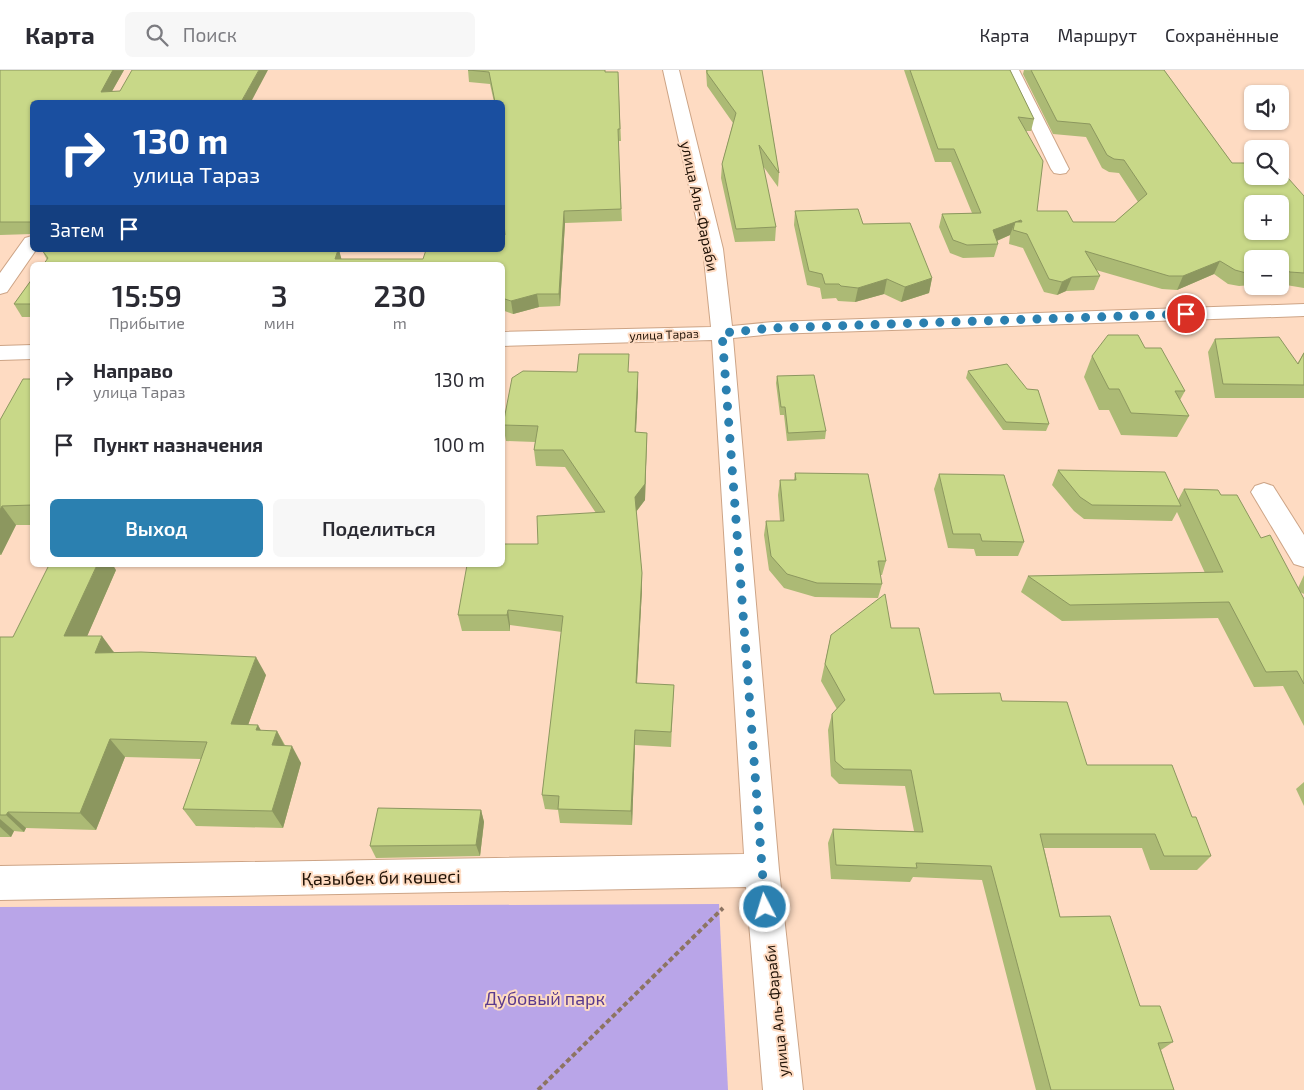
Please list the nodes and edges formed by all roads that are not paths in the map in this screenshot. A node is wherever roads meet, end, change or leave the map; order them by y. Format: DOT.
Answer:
graph roads {
  1 [pos="671,70"];
  2 [pos="1011,70"];
  3 [pos="1060,169"];
  4 [pos="30,245"];
  5 [pos="0,288"];
  6 [pos="1304,310"];
  7 [pos="722,333"];
  8 [pos="505,339"];
  9 [pos="30,352"];
  10 [pos="0,353"];
  11 [pos="1264,492"];
  12 [pos="1304,557"];
  13 [pos="762,870"];
  14 [pos="0,882"];
  15 [pos="783,1090"];
  1 -- 7 [label="street, улица Аль-Фараби"];
  2 -- 3 [label="street"];
  4 -- 5 [label="street"];
  6 -- 7 [label="street, улица Тараз"];
  7 -- 8 [label="street, улица Тараз"];
  7 -- 13 [label="street, улица Аль-Фараби"];
  9 -- 10 [label="street"];
  11 -- 12 [label="street"];
  13 -- 14 [label="street, Қазыбек би көшесі"];
  13 -- 15 [label="street, улица Аль-Фараби"];
}
